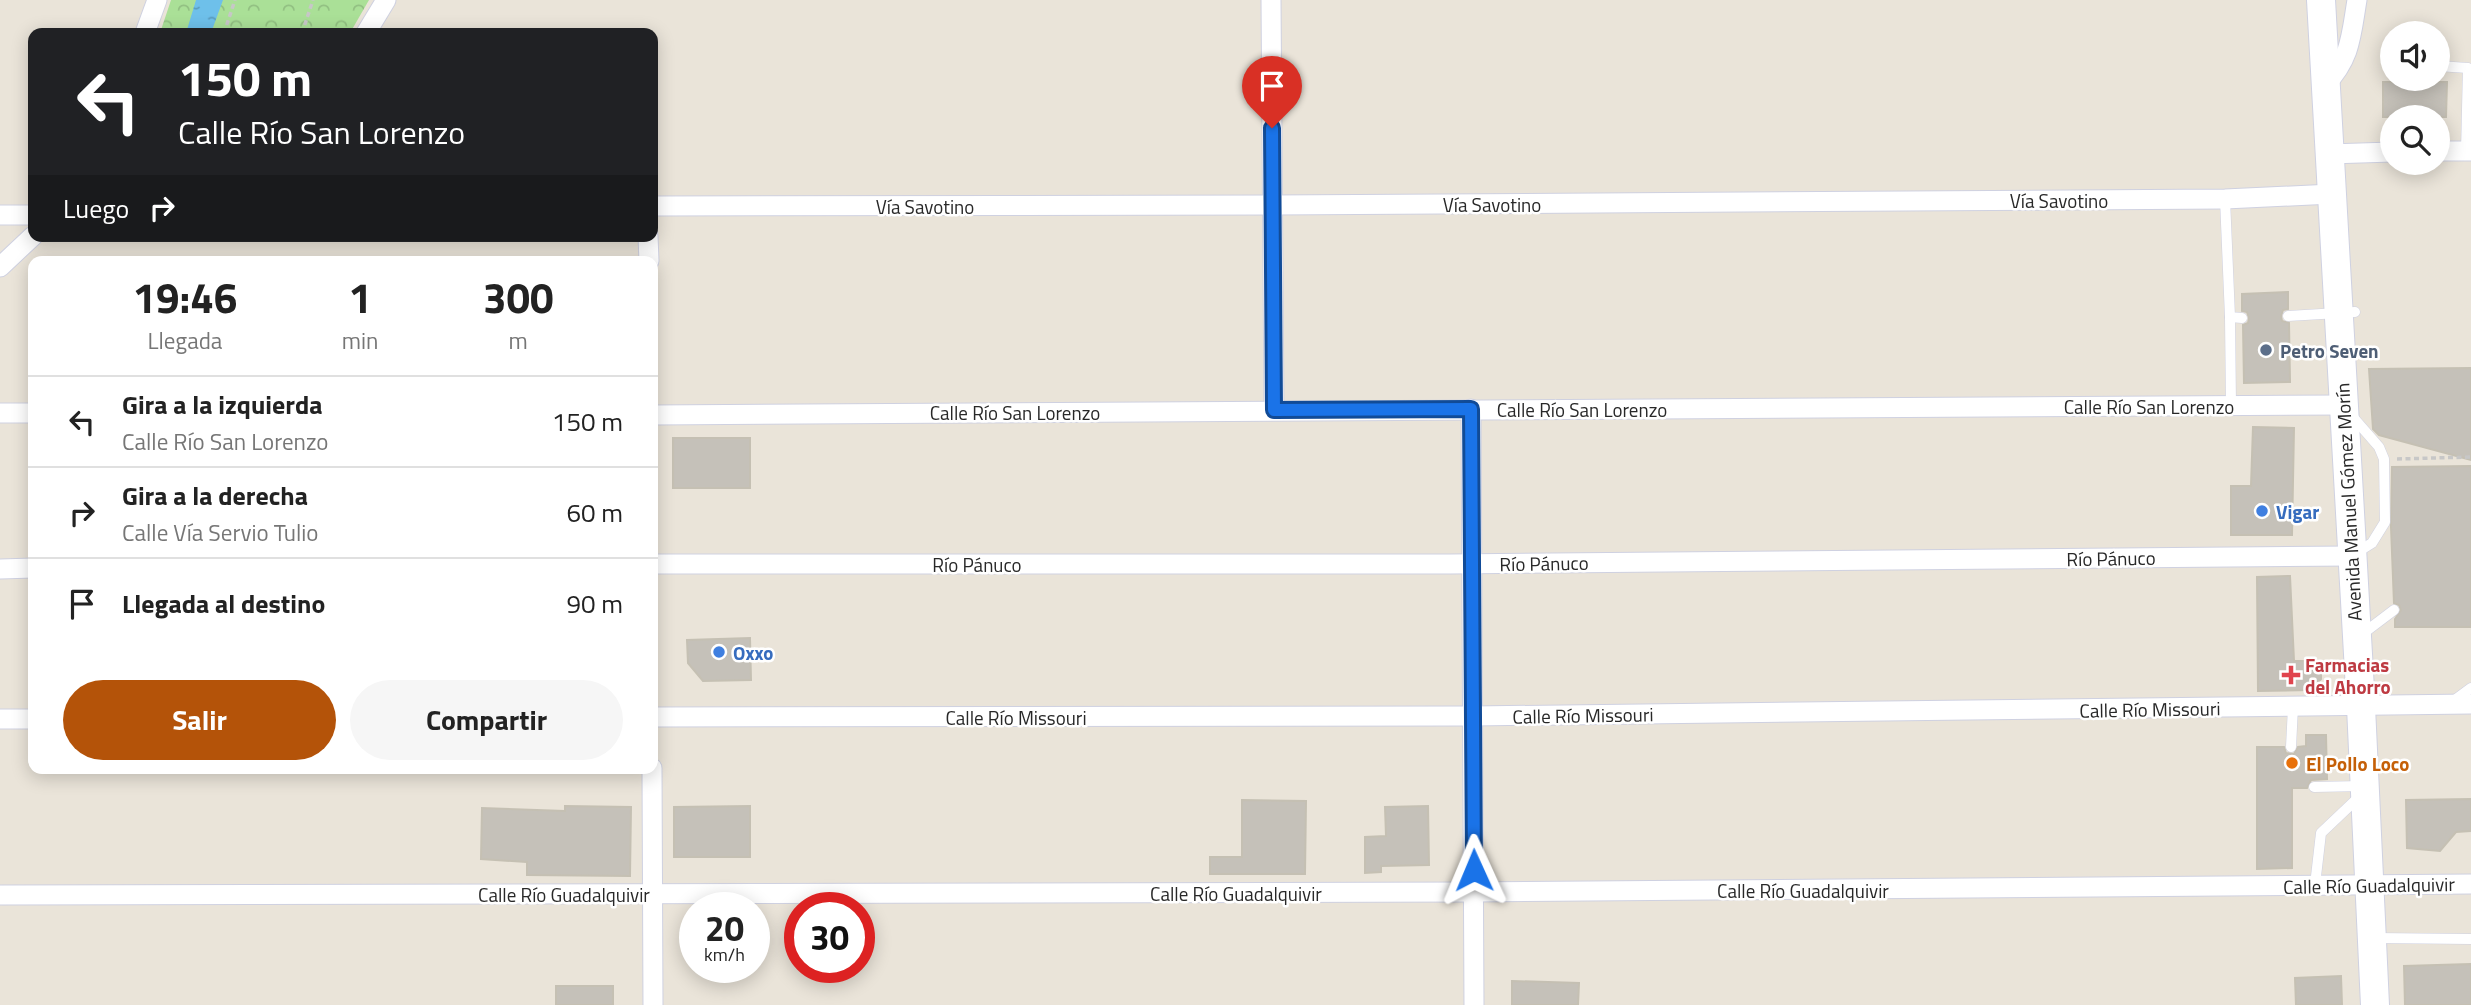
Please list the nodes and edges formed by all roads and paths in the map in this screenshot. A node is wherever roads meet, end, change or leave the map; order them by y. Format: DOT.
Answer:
graph roads {
  1 [pos="157,0"];
  2 [pos="235,0"];
  3 [pos="313,0"];
  4 [pos="386,0"];
  5 [pos="1271,0"];
  6 [pos="2321,0"];
  7 [pos="2357,0"];
  8 [pos="147,28"];
  9 [pos="226,28"];
  10 [pos="304,28"];
  11 [pos="369,28"];
  12 [pos="2450,66"];
  13 [pos="2325,85"];
  14 [pos="2450,151"];
  15 [pos="2468,151"];
  16 [pos="2380,152"];
  17 [pos="2329,154"];
  18 [pos="2332,194"];
  19 [pos="2225,199"];
  20 [pos="1273,205"];
  21 [pos="658,206"];
  22 [pos="0,215"];
  23 [pos="28,215"];
  24 [pos="28,241"];
  25 [pos="0,267"];
  26 [pos="2347,312"];
  27 [pos="2288,316"];
  28 [pos="2230,317"];
  29 [pos="2242,318"];
  30 [pos="2345,393"];
  31 [pos="2231,405"];
  32 [pos="1471,409"];
  33 [pos="1274,410"];
  34 [pos="0,413"];
  35 [pos="28,413"];
  36 [pos="658,415"];
  37 [pos="2471,457"];
  38 [pos="2384,459"];
  39 [pos="2351,555"];
  40 [pos="658,564"];
  41 [pos="1473,564"];
  42 [pos="0,569"];
  43 [pos="28,569"];
  44 [pos="2394,610"];
  45 [pos="2356,638"];
  46 [pos="2471,688"];
  47 [pos="2471,704"];
  48 [pos="2448,705"];
  49 [pos="2293,707"];
  50 [pos="2361,707"];
  51 [pos="1473,716"];
  52 [pos="658,717"];
  53 [pos="0,719"];
  54 [pos="28,719"];
  55 [pos="2291,747"];
  56 [pos="652,774"];
  57 [pos="2314,788"];
  58 [pos="2364,789"];
  59 [pos="2471,884"];
  60 [pos="2315,885"];
  61 [pos="2369,885"];
  62 [pos="1474,892"];
  63 [pos="652,893"];
  64 [pos="0,895"];
  65 [pos="2372,937"];
  66 [pos="2471,939"];
  67 [pos="653,1005"];
  68 [pos="1474,1005"];
  69 [pos="2375,1005"];
  1 -- 8 [label="street"];
  2 -- 9 [label="path"];
  3 -- 10 [label="path"];
  4 -- 11 [label="street"];
  5 -- 20 [label="street"];
  6 -- 13 [label="main road, Avenida Manuel Gómez Morín"];
  7 -- 13 [label="street"];
  12 -- 15 [label="lane"];
  13 -- 17 [label="main road, Avenida Manuel Gómez Morín"];
  14 -- 15 [label="street"];
  16 -- 17 [label="street"];
  17 -- 18 [label="main road, Avenida Manuel Gómez Morín"];
  18 -- 19 [label="street, Vía Savotino"];
  18 -- 26 [label="main road, Avenida Manuel Gómez Morín"];
  19 -- 20 [label="street, Vía Savotino"];
  19 -- 28 [label="lane"];
  20 -- 21 [label="street, Vía Savotino"];
  20 -- 33 [label="street"];
  22 -- 23 [label="street"];
  24 -- 25 [label="street"];
  26 -- 27 [label="lane"];
  26 -- 30 [label="main road, Avenida Manuel Gómez Morín"];
  28 -- 29 [label="lane"];
  28 -- 31 [label="lane"];
  30 -- 31 [label="street, Calle Río San Lorenzo"];
  30 -- 38 [label="lane"];
  30 -- 39 [label="main road, Avenida Manuel Gómez Morín"];
  31 -- 32 [label="street, Calle Río San Lorenzo"];
  32 -- 33 [label="street, Calle Río San Lorenzo"];
  32 -- 41 [label="street"];
  33 -- 36 [label="street, Calle Río San Lorenzo"];
  34 -- 35 [label="street"];
  37 -- 38 [label="path"];
  38 -- 39 [label="lane"];
  39 -- 41 [label="street, Río Pánuco"];
  39 -- 45 [label="main road, Avenida Manuel Gómez Morín"];
  40 -- 41 [label="street, Río Pánuco"];
  41 -- 51 [label="street"];
  42 -- 43 [label="street"];
  44 -- 45 [label="lane"];
  45 -- 50 [label="main road, Avenida Manuel Gómez Morín"];
  46 -- 48 [label="lane"];
  47 -- 48 [label="street, Calle Río Missouri"];
  48 -- 50 [label="street, Calle Río Missouri"];
  49 -- 50 [label="street, Calle Río Missouri"];
  49 -- 51 [label="street, Calle Río Missouri"];
  49 -- 55 [label="lane"];
  50 -- 58 [label="main road, Avenida Manuel Gómez Morín"];
  51 -- 52 [label="street, Calle Río Missouri"];
  51 -- 62 [label="street"];
  53 -- 54 [label="street"];
  56 -- 63 [label="street"];
  57 -- 58 [label="lane"];
  58 -- 60 [label="lane"];
  58 -- 61 [label="main road, Avenida Manuel Gómez Morín"];
  59 -- 61 [label="street, Calle Río Guadalquivir"];
  60 -- 61 [label="street, Calle Río Guadalquivir"];
  60 -- 62 [label="street, Calle Río Guadalquivir"];
  61 -- 65 [label="main road, Avenida Manuel Gómez Morín"];
  62 -- 63 [label="street, Calle Río Guadalquivir"];
  62 -- 68 [label="street"];
  63 -- 64 [label="street, Calle Río Guadalquivir"];
  63 -- 67 [label="street"];
  65 -- 66 [label="lane"];
  65 -- 69 [label="main road, Avenida Manuel Gómez Morín"];
}
